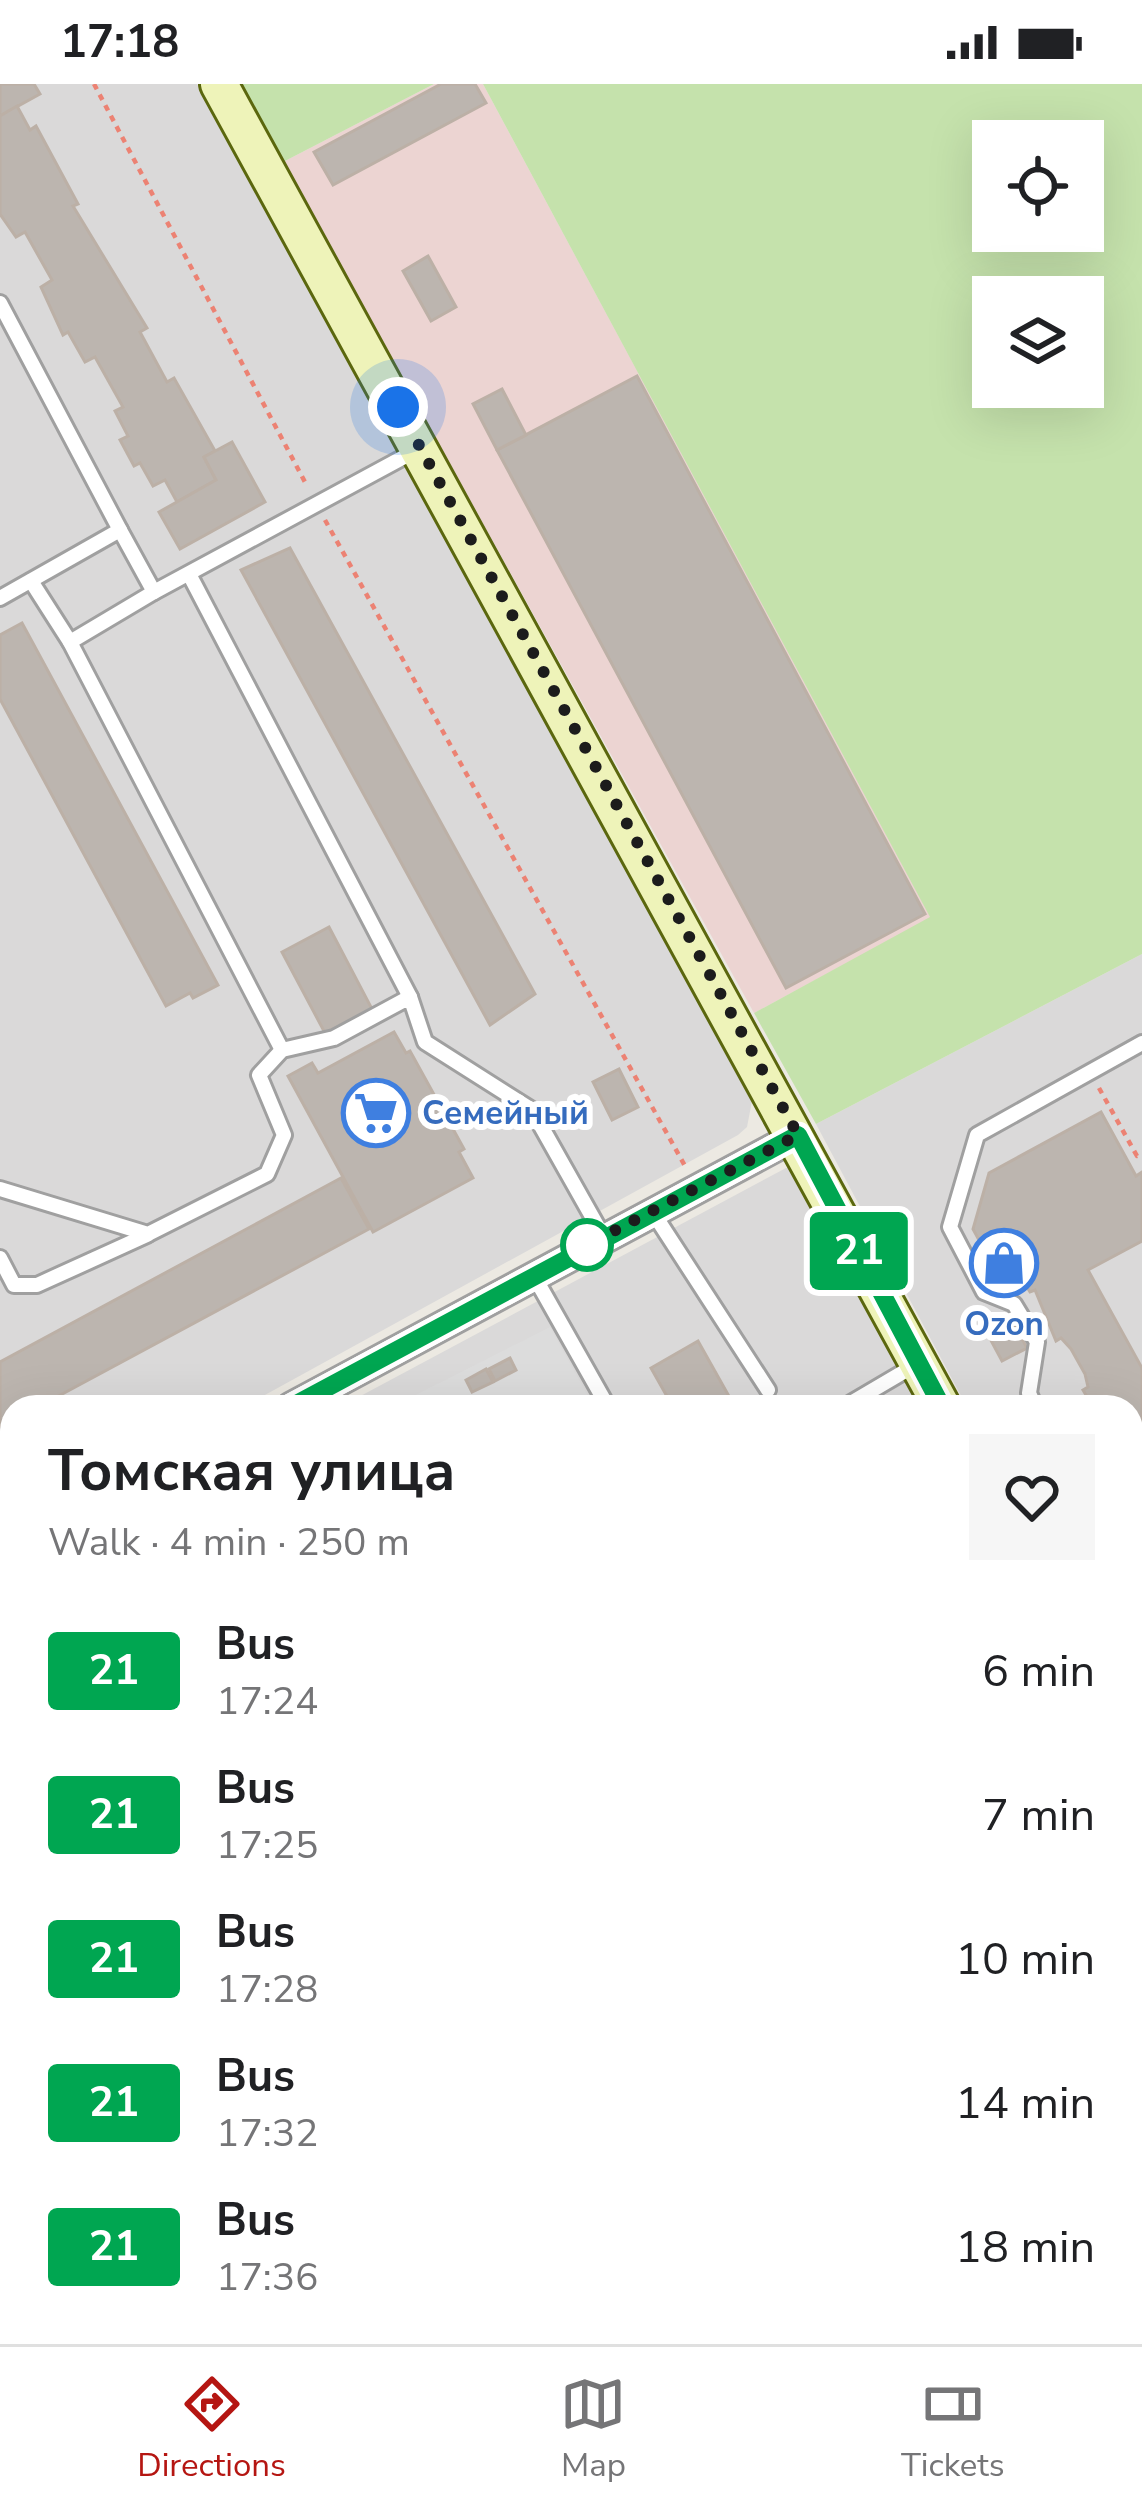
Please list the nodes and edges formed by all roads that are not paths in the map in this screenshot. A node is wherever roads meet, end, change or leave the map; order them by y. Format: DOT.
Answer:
graph roads {
  1 [pos="219,84"];
  2 [pos="0,303"];
  3 [pos="421,448"];
  4 [pos="120,530"];
  5 [pos="189,574"];
  6 [pos="31,581"];
  7 [pos="154,592"];
  8 [pos="0,598"];
  9 [pos="70,642"];
  10 [pos="410,997"];
  11 [pos="1142,1043"];
  12 [pos="281,1050"];
  13 [pos="798,1135"];
  14 [pos="0,1189"];
  15 [pos="652,1210"];
  16 [pos="148,1234"];
  17 [pos="603,1236"];
  18 [pos="0,1258"];
  19 [pos="534,1276"];
  20 [pos="919,1363"];
  21 [pos="768,1390"];
  22 [pos="313,1395"];
  23 [pos="601,1395"];
  24 [pos="864,1395"];
  25 [pos="936,1395"];
  26 [pos="1030,1395"];
  1 -- 3 [label="street"];
  2 -- 4 [label="lane"];
  3 -- 5 [label="lane"];
  3 -- 13 [label="street"];
  4 -- 6 [label="lane"];
  4 -- 7 [label="lane"];
  5 -- 7 [label="lane"];
  5 -- 10 [label="lane"];
  6 -- 8 [label="lane"];
  6 -- 9 [label="lane"];
  7 -- 9 [label="lane"];
  9 -- 12 [label="lane"];
  10 -- 12 [label="lane"];
  10 -- 17 [label="lane"];
  11 -- 26 [label="lane"];
  12 -- 16 [label="lane"];
  13 -- 15 [label="street"];
  13 -- 20 [label="street"];
  14 -- 16 [label="lane"];
  15 -- 17 [label="street"];
  15 -- 21 [label="lane"];
  16 -- 18 [label="lane"];
  17 -- 19 [label="street"];
  19 -- 22 [label="street"];
  19 -- 23 [label="lane"];
  20 -- 24 [label="lane"];
  20 -- 25 [label="street"];
}
